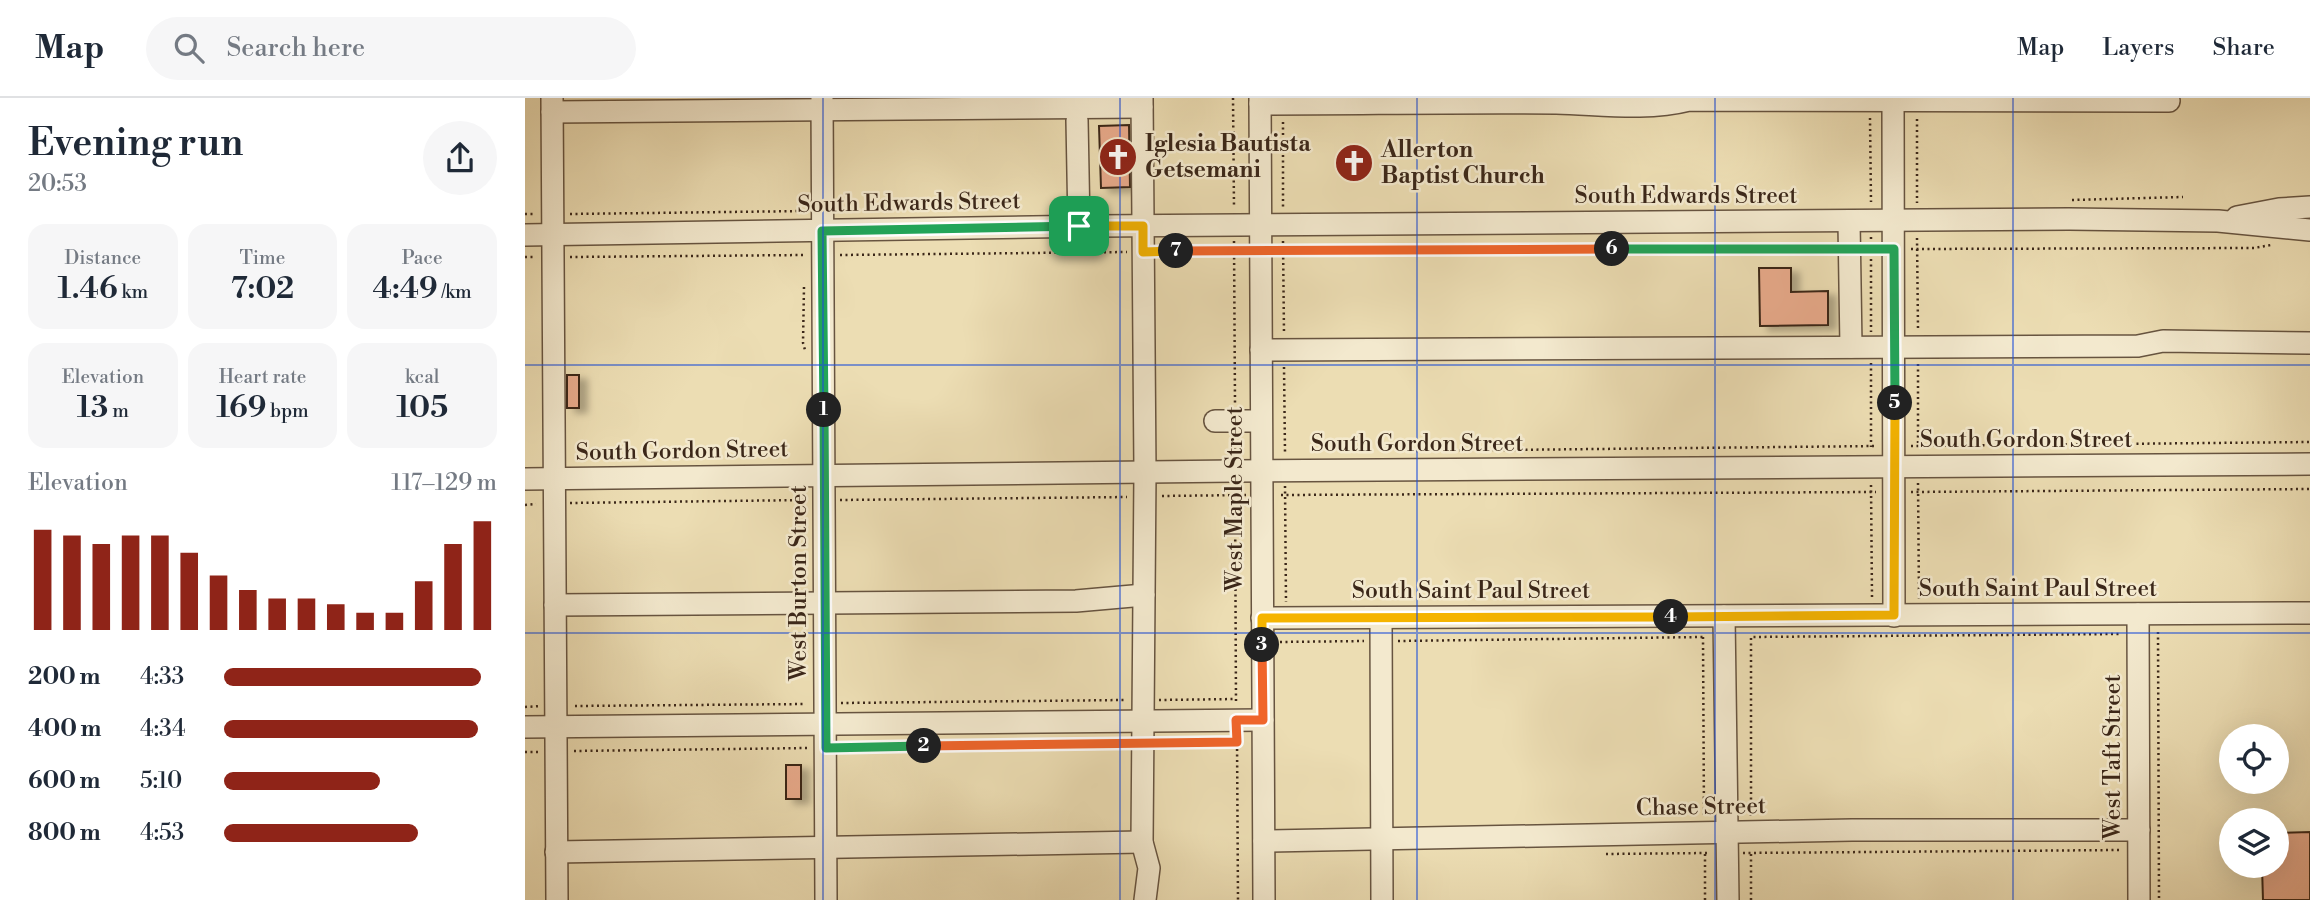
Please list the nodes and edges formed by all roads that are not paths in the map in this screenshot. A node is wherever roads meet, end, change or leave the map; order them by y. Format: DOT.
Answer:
graph roads {
  1 [pos="1893,99"];
  2 [pos="1260,101"];
  3 [pos="2169,101"];
  4 [pos="1142,103"];
  5 [pos="822,104"];
  6 [pos="552,105"];
  7 [pos="1077,120"];
  8 [pos="2310,207"];
  9 [pos="2218,220"];
  10 [pos="1849,222"];
  11 [pos="1894,222"];
  12 [pos="1261,224"];
  13 [pos="1079,226"];
  14 [pos="1143,226"];
  15 [pos="2310,230"];
  16 [pos="822,231"];
  17 [pos="525,235"];
  18 [pos="552,235"];
  19 [pos="1771,336"];
  20 [pos="1851,341"];
  21 [pos="2310,343"];
  22 [pos="1894,347"];
  23 [pos="1261,349"];
  24 [pos="1225,421"];
  25 [pos="1261,421"];
  26 [pos="2310,464"];
  27 [pos="1895,468"];
  28 [pos="1261,471"];
  29 [pos="1145,472"];
  30 [pos="825,475"];
  31 [pos="556,479"];
  32 [pos="525,480"];
  33 [pos="1144,595"];
  34 [pos="826,603"];
  35 [pos="555,605"];
  36 [pos="2310,612"];
  37 [pos="2138,614"];
  38 [pos="1894,615"];
  39 [pos="1724,617"];
  40 [pos="1262,618"];
  41 [pos="1381,618"];
  42 [pos="1143,710"];
  43 [pos="826,713"];
  44 [pos="555,716"];
  45 [pos="1263,720"];
  46 [pos="525,727"];
  47 [pos="2139,830"];
  48 [pos="1382,838"];
  49 [pos="1264,841"];
  50 [pos="1142,842"];
  51 [pos="1726,843"];
  52 [pos="826,848"];
  53 [pos="556,852"];
  54 [pos="557,900"];
  55 [pos="826,900"];
  56 [pos="1145,900"];
  57 [pos="1264,900"];
  58 [pos="1382,900"];
  59 [pos="1728,900"];
  60 [pos="2139,900"];
  1 -- 2 [label="street"];
  1 -- 3 [label="street"];
  1 -- 11 [label="street"];
  2 -- 12 [label="street, West Maple Street"];
  4 -- 5 [label="street"];
  4 -- 14 [label="street"];
  5 -- 6 [label="street"];
  5 -- 16 [label="street, West Burton Street"];
  6 -- 18 [label="street"];
  7 -- 13 [label="street"];
  8 -- 9 [label="street"];
  9 -- 11 [label="street, South Edwards Street"];
  9 -- 15 [label="street"];
  10 -- 11 [label="street, South Edwards Street"];
  10 -- 12 [label="street, South Edwards Street"];
  10 -- 20 [label="street"];
  11 -- 22 [label="street"];
  12 -- 14 [label="street, South Edwards Street"];
  12 -- 23 [label="street, West Maple Street"];
  13 -- 14 [label="street, South Edwards Street"];
  13 -- 16 [label="street, South Edwards Street"];
  14 -- 29 [label="street"];
  16 -- 18 [label="street, South Edwards Street"];
  16 -- 30 [label="street, West Burton Street"];
  17 -- 18 [label="street, South Edwards Street"];
  18 -- 31 [label="street"];
  19 -- 20 [label="street"];
  20 -- 22 [label="street"];
  20 -- 23 [label="street"];
  21 -- 22 [label="street"];
  22 -- 27 [label="street"];
  23 -- 25 [label="street, West Maple Street"];
  24 -- 25 [label="street"];
  25 -- 28 [label="street, West Maple Street"];
  26 -- 27 [label="street, South Gordon Street"];
  27 -- 28 [label="street, South Gordon Street"];
  27 -- 38 [label="street"];
  28 -- 29 [label="street, South Gordon Street"];
  28 -- 40 [label="street, West Maple Street"];
  29 -- 30 [label="street, South Gordon Street"];
  29 -- 33 [label="street"];
  30 -- 31 [label="street, South Gordon Street"];
  30 -- 34 [label="street, West Burton Street"];
  31 -- 32 [label="street, South Gordon Street"];
  31 -- 35 [label="street"];
  33 -- 34 [label="street"];
  33 -- 42 [label="street"];
  34 -- 35 [label="street"];
  34 -- 43 [label="street, West Burton Street"];
  35 -- 44 [label="street"];
  36 -- 37 [label="street, South Saint Paul Street"];
  37 -- 38 [label="street, South Saint Paul Street"];
  37 -- 47 [label="street, West Taft Street"];
  38 -- 39 [label="street, South Saint Paul Street"];
  39 -- 41 [label="street, South Saint Paul Street"];
  39 -- 51 [label="street"];
  40 -- 41 [label="street, South Saint Paul Street"];
  40 -- 45 [label="street, West Maple Street"];
  41 -- 48 [label="street"];
  42 -- 43 [label="street"];
  42 -- 45 [label="street"];
  42 -- 50 [label="street"];
  43 -- 44 [label="street"];
  43 -- 52 [label="street, West Burton Street"];
  44 -- 46 [label="street"];
  44 -- 53 [label="street"];
  45 -- 49 [label="street, West Maple Street"];
  47 -- 51 [label="street, Chase Street"];
  47 -- 60 [label="street, West Taft Street"];
  48 -- 49 [label="street, Chase Street"];
  48 -- 51 [label="street, Chase Street"];
  48 -- 58 [label="street"];
  49 -- 57 [label="street, West Maple Street"];
  50 -- 52 [label="street"];
  50 -- 56 [label="street"];
  51 -- 59 [label="street"];
  52 -- 53 [label="street"];
  52 -- 55 [label="street, West Burton Street"];
  53 -- 54 [label="street"];
}
